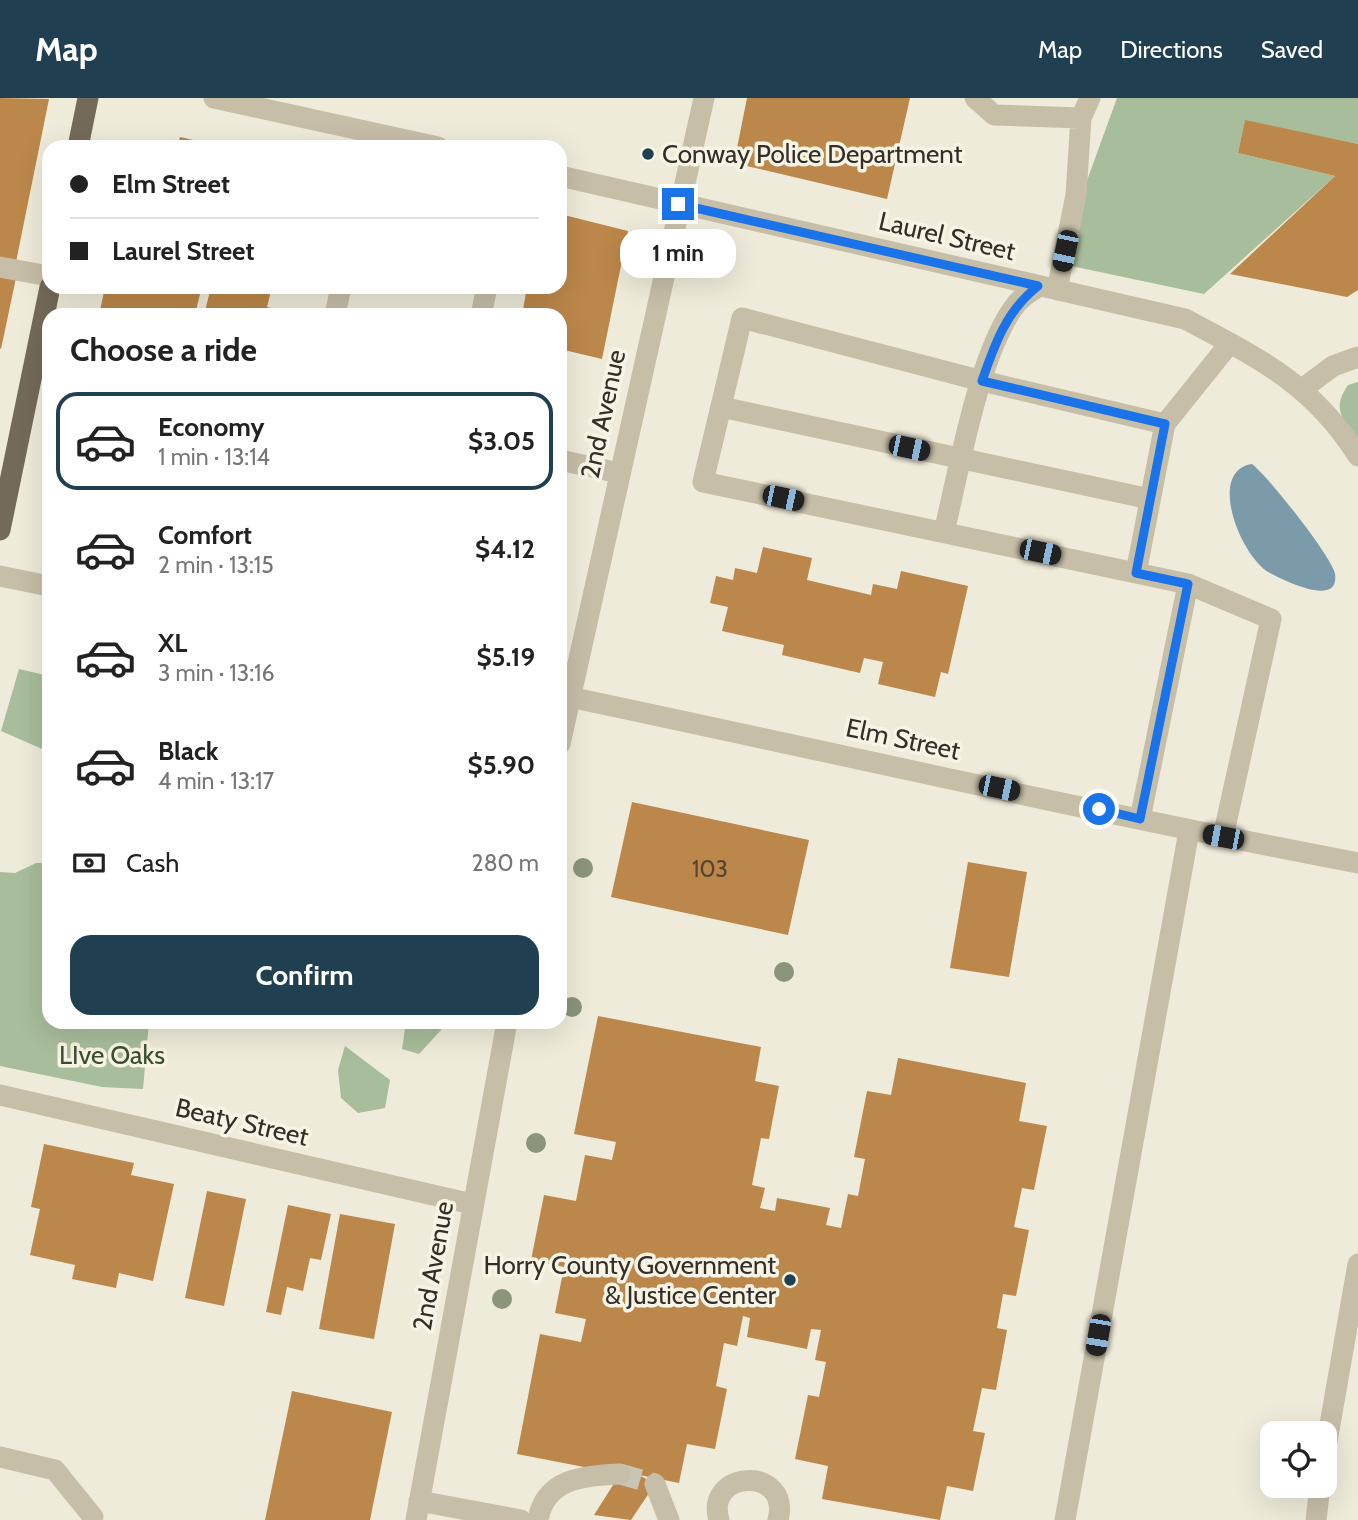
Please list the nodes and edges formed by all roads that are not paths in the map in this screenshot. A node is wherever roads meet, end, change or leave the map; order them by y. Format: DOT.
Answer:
graph roads {
  1 [pos="88,98"];
  2 [pos="214,98"];
  3 [pos="704,98"];
  4 [pos="975,98"];
  5 [pos="1090,98"];
  6 [pos="314,108"];
  7 [pos="1081,118"];
  8 [pos="371,139"];
  9 [pos="79,140"];
  10 [pos="567,178"];
  11 [pos="678,204"];
  12 [pos="0,267"];
  13 [pos="42,275"];
  14 [pos="1048,288"];
  15 [pos="42,326"];
  16 [pos="1230,343"];
  17 [pos="1358,357"];
  18 [pos="982,381"];
  19 [pos="1301,390"];
  20 [pos="721,407"];
  21 [pos="1165,424"];
  22 [pos="1358,456"];
  23 [pos="962,459"];
  24 [pos="567,462"];
  25 [pos="618,473"];
  26 [pos="1150,499"];
  27 [pos="0,530"];
  28 [pos="944,532"];
  29 [pos="1136,573"];
  30 [pos="0,576"];
  31 [pos="1188,584"];
  32 [pos="42,585"];
  33 [pos="567,684"];
  34 [pos="567,697"];
  35 [pos="1140,819"];
  36 [pos="1189,831"];
  37 [pos="1223,837"];
  38 [pos="1358,863"];
  39 [pos="506,1029"];
  40 [pos="0,1095"];
  41 [pos="472,1204"];
  42 [pos="1358,1264"];
  43 [pos="1331,1421"];
  44 [pos="0,1457"];
  45 [pos="620,1474"];
  46 [pos="655,1485"];
  47 [pos="1319,1498"];
  48 [pos="418,1510"];
  49 [pos="93,1517"];
  50 [pos="519,1520"];
  51 [pos="538,1520"];
  52 [pos="669,1520"];
  53 [pos="719,1520"];
  54 [pos="778,1520"];
  55 [pos="1065,1520"];
  56 [pos="1316,1520"];
  1 -- 9 [label="main road"];
  2 -- 6 [label="street"];
  3 -- 11 [label="street, 2nd Avenue"];
  4 -- 7 [label="street"];
  5 -- 7 [label="street"];
  6 -- 8 [label="street"];
  7 -- 14 [label="street"];
  10 -- 11 [label="street, Laurel Street"];
  11 -- 14 [label="street, Laurel Street"];
  11 -- 25 [label="street, 2nd Avenue"];
  12 -- 13 [label="street"];
  14 -- 16 [label="street, Laurel Street"];
  14 -- 18 [label="street"];
  15 -- 27 [label="main road"];
  16 -- 19 [label="street, Laurel Street"];
  16 -- 21 [label="street"];
  17 -- 19 [label="street"];
  18 -- 20 [label="street"];
  18 -- 21 [label="street"];
  18 -- 23 [label="street"];
  19 -- 22 [label="street, Laurel Street"];
  20 -- 23 [label="street"];
  20 -- 28 [label="street"];
  21 -- 26 [label="street"];
  23 -- 26 [label="street"];
  23 -- 28 [label="street"];
  24 -- 25 [label="street"];
  25 -- 33 [label="street, 2nd Avenue"];
  26 -- 29 [label="street"];
  28 -- 29 [label="street"];
  29 -- 31 [label="street"];
  30 -- 32 [label="street"];
  31 -- 35 [label="street"];
  31 -- 37 [label="street"];
  34 -- 35 [label="street, Elm Street"];
  35 -- 36 [label="street, Elm Street"];
  36 -- 37 [label="street, Elm Street"];
  36 -- 55 [label="street"];
  37 -- 38 [label="street, Elm Street"];
  39 -- 41 [label="street, 2nd Avenue"];
  40 -- 41 [label="street, Beaty Street"];
  41 -- 48 [label="street, 2nd Avenue"];
  42 -- 43 [label="street"];
  44 -- 49 [label="street"];
  45 -- 51 [label="street"];
  46 -- 52 [label="street"];
  47 -- 56 [label="street"];
  48 -- 50 [label="street"];
  53 -- 54 [label="street"];
}
